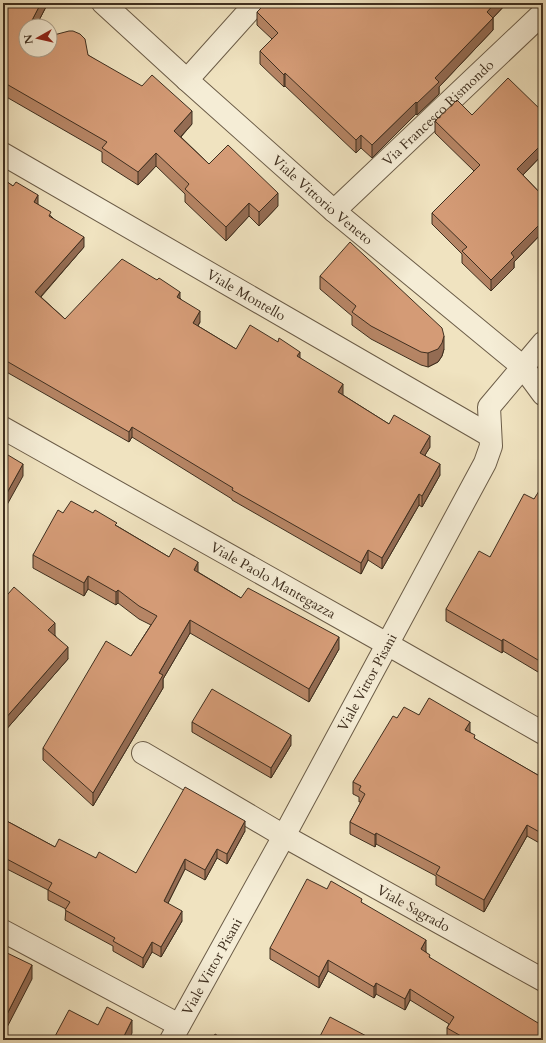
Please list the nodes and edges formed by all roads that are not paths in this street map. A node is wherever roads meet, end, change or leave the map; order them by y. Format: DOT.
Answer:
graph roads {
  1 [pos="103,3"];
  2 [pos="256,3"];
  3 [pos="543,13"];
  4 [pos="187,80"];
  5 [pos="3,154"];
  6 [pos="334,212"];
  7 [pos="543,343"];
  8 [pos="523,367"];
  9 [pos="543,394"];
  10 [pos="3,428"];
  11 [pos="489,435"];
  12 [pos="387,644"];
  13 [pos="543,733"];
  14 [pos="143,753"];
  15 [pos="284,836"];
  16 [pos="3,932"];
  17 [pos="543,980"];
  18 [pos="175,1032"];
  1 -- 4 [label="street, Viale Vittorio Veneto"];
  2 -- 4 [label="street"];
  3 -- 6 [label="street, Via Francesco Rismondo"];
  4 -- 6 [label="street, Viale Vittorio Veneto"];
  5 -- 11 [label="street, Viale Montello"];
  6 -- 8 [label="street, Viale Vittorio Veneto"];
  7 -- 8 [label="street, Viale Vittor Pisani"];
  8 -- 9 [label="street, Viale Vittorio Veneto"];
  8 -- 11 [label="street, Viale Vittor Pisani"];
  10 -- 12 [label="street, Viale Paolo Mantegazza"];
  11 -- 12 [label="street, Viale Vittor Pisani"];
  12 -- 13 [label="street, Viale Paolo Mantegazza"];
  12 -- 15 [label="street, Viale Vittor Pisani"];
  14 -- 15 [label="street, Viale Sagrado"];
  15 -- 17 [label="street, Viale Sagrado"];
  15 -- 18 [label="street, Viale Vittor Pisani"];
  16 -- 18 [label="street, Viale Vittor Pisani"];
}
